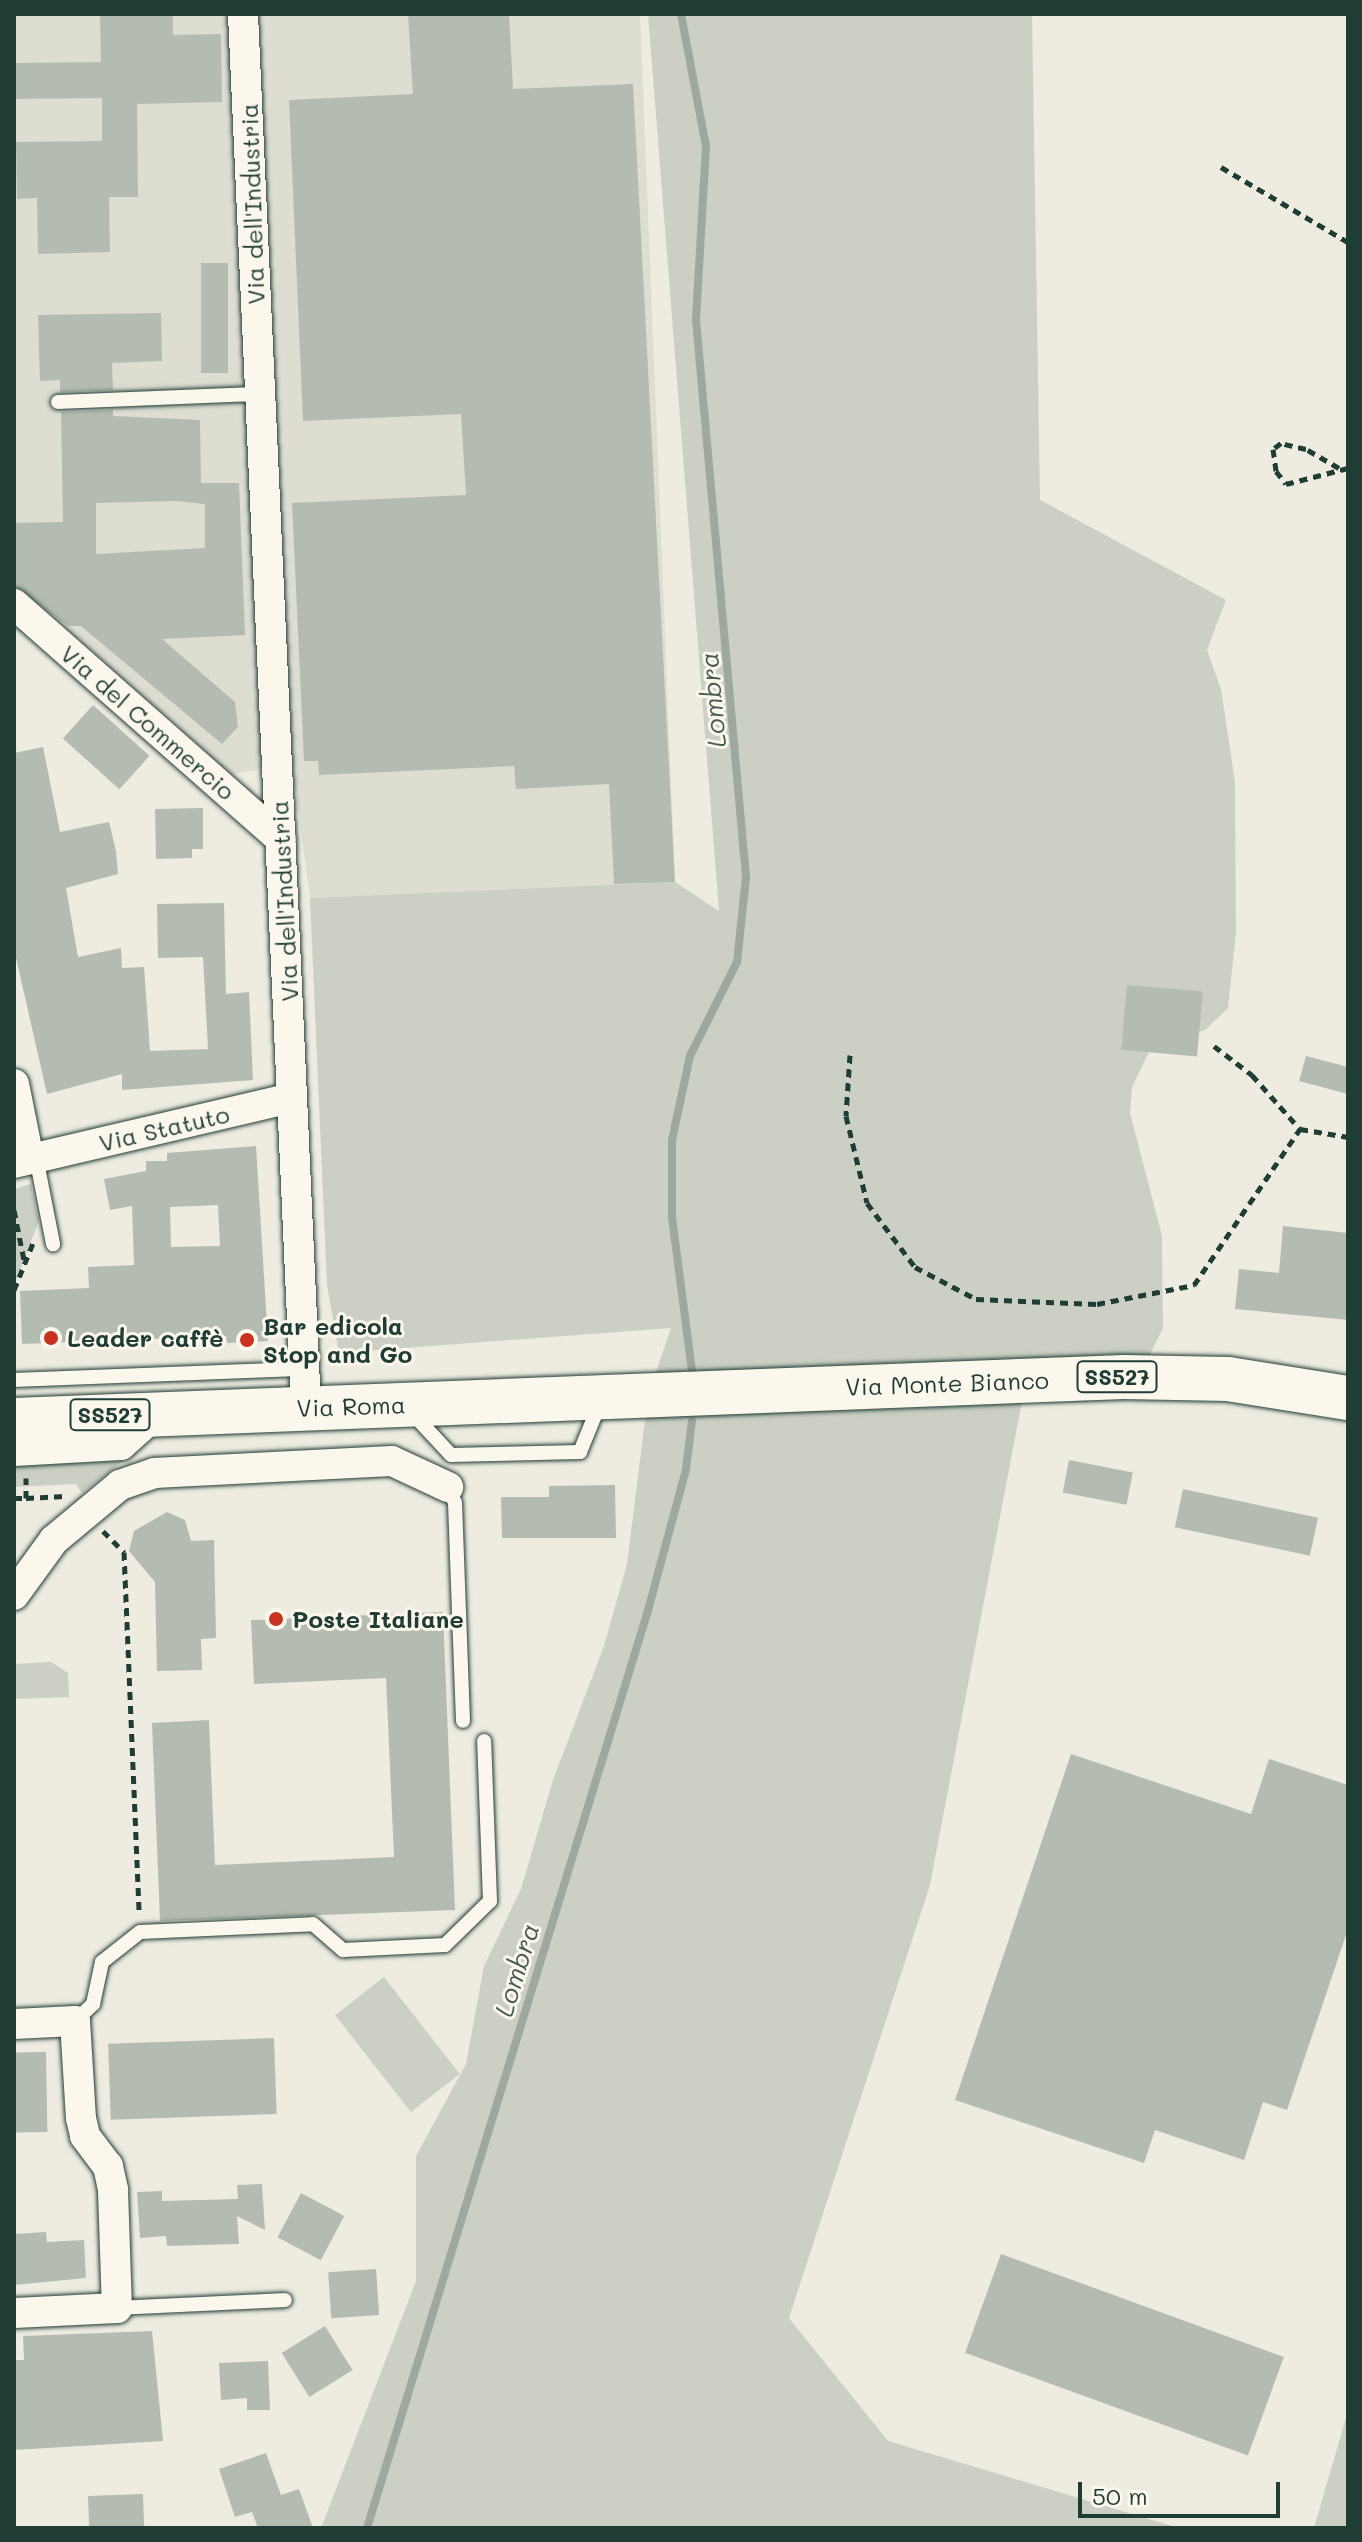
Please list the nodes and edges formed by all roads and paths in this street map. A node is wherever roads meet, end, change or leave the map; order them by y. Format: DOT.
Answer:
graph roads {
  1 [pos="243,14"];
  2 [pos="1221,167"];
  3 [pos="1348,242"];
  4 [pos="260,394"];
  5 [pos="58,402"];
  6 [pos="1339,468"];
  7 [pos="1348,468"];
  8 [pos="14,604"];
  9 [pos="281,839"];
  10 [pos="1214,1046"];
  11 [pos="850,1055"];
  12 [pos="14,1084"];
  13 [pos="292,1098"];
  14 [pos="1300,1129"];
  15 [pos="1348,1137"];
  16 [pos="26,1160"];
  17 [pos="14,1210"];
  18 [pos="53,1244"];
  19 [pos="24,1262"];
  20 [pos="14,1380"];
  21 [pos="306,1388"];
  22 [pos="688,1392"];
  23 [pos="1348,1398"];
  24 [pos="157,1413"];
  25 [pos="14,1420"];
  26 [pos="14,1451"];
  27 [pos="448,1487"];
  28 [pos="26,1498"];
  29 [pos="86,1513"];
  30 [pos="14,1595"];
  31 [pos="463,1721"];
  32 [pos="484,1741"];
  33 [pos="140,1932"];
  34 [pos="75,2021"];
  35 [pos="14,2024"];
  36 [pos="285,2300"];
  37 [pos="117,2308"];
  38 [pos="14,2313"];
  1 -- 4 [label="street, Via dell'Industria"];
  2 -- 3 [label="path"];
  4 -- 5 [label="lane"];
  4 -- 9 [label="street, Via dell'Industria"];
  6 -- 6 [label="path"];
  6 -- 7 [label="path"];
  8 -- 9 [label="street, Via del Commercio"];
  9 -- 13 [label="street, Via dell'Industria"];
  10 -- 14 [label="path"];
  11 -- 14 [label="path"];
  12 -- 16 [label="street"];
  13 -- 16 [label="street, Via Statuto"];
  13 -- 21 [label="street, Via dell'Industria"];
  14 -- 15 [label="path"];
  16 -- 18 [label="lane"];
  17 -- 19 [label="path"];
  20 -- 21 [label="lane, Via Roma"];
  21 -- 22 [label="main road, Via Roma / SS527"];
  21 -- 24 [label="main road, Via Roma / SS527"];
  22 -- 23 [label="main road, Via Monte Bianco / SS527"];
  24 -- 25 [label="main road, Via Roma / SS527"];
  24 -- 26 [label="street"];
  27 -- 29 [label="street"];
  27 -- 31 [label="lane"];
  28 -- 29 [label="path"];
  29 -- 30 [label="street"];
  29 -- 33 [label="path"];
  32 -- 33 [label="lane"];
  33 -- 34 [label="lane"];
  34 -- 35 [label="street"];
  34 -- 37 [label="street"];
  36 -- 37 [label="lane"];
  37 -- 38 [label="street"];
}
